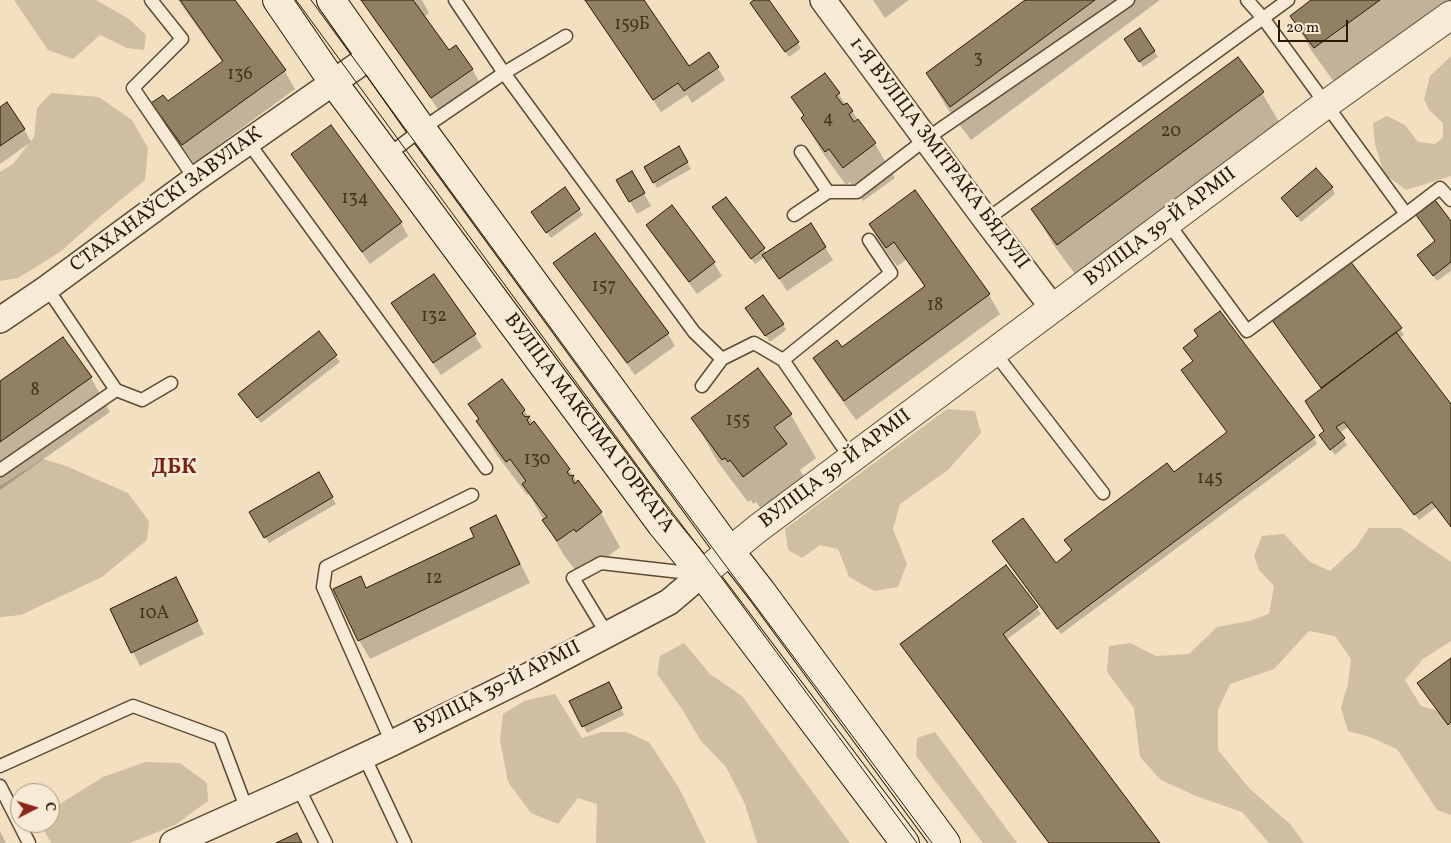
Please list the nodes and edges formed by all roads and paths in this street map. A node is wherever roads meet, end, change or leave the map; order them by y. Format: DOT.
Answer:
graph roads {
  1 [pos="151,0"];
  2 [pos="277,0"];
  3 [pos="331,0"];
  4 [pos="455,0"];
  5 [pos="823,0"];
  6 [pos="1128,0"];
  7 [pos="1247,0"];
  8 [pos="1288,0"];
  9 [pos="1451,15"];
  10 [pos="1263,18"];
  11 [pos="566,36"];
  12 [pos="371,56"];
  13 [pos="504,73"];
  14 [pos="334,82"];
  15 [pos="1325,105"];
  16 [pos="422,129"];
  17 [pos="926,139"];
  18 [pos="248,142"];
  19 [pos="801,152"];
  20 [pos="388,155"];
  21 [pos="195,179"];
  22 [pos="828,192"];
  23 [pos="1451,200"];
  24 [pos="1406,214"];
  25 [pos="794,215"];
  26 [pos="986,220"];
  27 [pos="1168,223"];
  28 [pos="869,240"];
  29 [pos="47,288"];
  30 [pos="1053,308"];
  31 [pos="0,320"];
  32 [pos="994,352"];
  33 [pos="722,359"];
  34 [pos="783,360"];
  35 [pos="171,383"];
  36 [pos="702,386"];
  37 [pos="116,390"];
  38 [pos="851,459"];
  39 [pos="486,468"];
  40 [pos="0,470"];
  41 [pos="1103,493"];
  42 [pos="472,495"];
  43 [pos="730,551"];
  44 [pos="702,574"];
  45 [pos="607,634"];
  46 [pos="392,742"];
  47 [pos="364,756"];
  48 [pos="0,766"];
  49 [pos="0,786"];
  50 [pos="298,787"];
  51 [pos="247,810"];
  52 [pos="943,842"];
  53 [pos="30,843"];
  54 [pos="173,843"];
  55 [pos="326,843"];
  56 [pos="405,843"];
  57 [pos="905,843"];
  1 -- 21 [label="lane"];
  2 -- 14 [label="main road, ВУЛІЦА МАКСІМА ГОРКАГА"];
  3 -- 12 [label="main road, ВУЛІЦА МАКСІМА ГОРКАГА"];
  4 -- 13 [label="lane"];
  5 -- 17 [label="street, 1-Я ВУЛІЦА ЗМІТРАКА БЯДУЛІ"];
  6 -- 17 [label="lane"];
  7 -- 10 [label="lane"];
  8 -- 10 [label="lane"];
  9 -- 15 [label="main road, ВУЛІЦА 39-Й АРМІІ"];
  10 -- 15 [label="lane"];
  10 -- 26 [label="lane"];
  11 -- 13 [label="lane"];
  12 -- 14 [label="street, СТАХАНАЎСКІ ЗАВУЛАК"];
  12 -- 16 [label="main road, ВУЛІЦА МАКСІМА ГОРКАГА"];
  13 -- 16 [label="lane"];
  13 -- 33 [label="lane"];
  14 -- 18 [label="street, СТАХАНАЎСКІ ЗАВУЛАК"];
  14 -- 20 [label="main road, ВУЛІЦА МАКСІМА ГОРКАГА"];
  15 -- 24 [label="lane"];
  15 -- 27 [label="main road, ВУЛІЦА 39-Й АРМІІ"];
  16 -- 20 [label="lane"];
  16 -- 43 [label="main road, ВУЛІЦА МАКСІМА ГОРКАГА"];
  17 -- 22 [label="lane"];
  17 -- 26 [label="street, 1-Я ВУЛІЦА ЗМІТРАКА БЯДУЛІ"];
  18 -- 21 [label="street, СТАХАНАЎСКІ ЗАВУЛАК"];
  18 -- 39 [label="lane"];
  19 -- 22 [label="lane"];
  20 -- 44 [label="main road, ВУЛІЦА МАКСІМА ГОРКАГА"];
  21 -- 29 [label="street, СТАХАНАЎСКІ ЗАВУЛАК"];
  22 -- 25 [label="lane"];
  23 -- 24 [label="lane"];
  24 -- 27 [label="lane"];
  26 -- 30 [label="street, 1-Я ВУЛІЦА ЗМІТРАКА БЯДУЛІ"];
  27 -- 30 [label="main road, ВУЛІЦА 39-Й АРМІІ"];
  28 -- 34 [label="lane"];
  29 -- 31 [label="street, СТАХАНАЎСКІ ЗАВУЛАК"];
  29 -- 37 [label="lane"];
  30 -- 32 [label="main road, ВУЛІЦА 39-Й АРМІІ"];
  32 -- 38 [label="main road, ВУЛІЦА 39-Й АРМІІ"];
  32 -- 41 [label="lane"];
  33 -- 34 [label="lane"];
  33 -- 36 [label="lane"];
  34 -- 38 [label="lane"];
  35 -- 37 [label="lane"];
  37 -- 40 [label="lane"];
  38 -- 43 [label="main road, ВУЛІЦА 39-Й АРМІІ"];
  42 -- 46 [label="lane"];
  43 -- 44 [label="main road, ВУЛІЦА 39-Й АРМІІ"];
  43 -- 52 [label="main road, ВУЛІЦА МАКСІМА ГОРКАГА"];
  44 -- 45 [label="street, ВУЛІЦА 39-Й АРМІІ"];
  44 -- 45 [label="lane"];
  44 -- 57 [label="main road, ВУЛІЦА МАКСІМА ГОРКАГА"];
  45 -- 46 [label="street, ВУЛІЦА 39-Й АРМІІ"];
  46 -- 47 [label="street, ВУЛІЦА 39-Й АРМІІ"];
  47 -- 50 [label="street, ВУЛІЦА 39-Й АРМІІ"];
  47 -- 56 [label="lane"];
  48 -- 51 [label="lane"];
  49 -- 53 [label="lane"];
  50 -- 51 [label="street, ВУЛІЦА 39-Й АРМІІ"];
  50 -- 55 [label="lane"];
  51 -- 54 [label="street, ВУЛІЦА 39-Й АРМІІ"];
}
